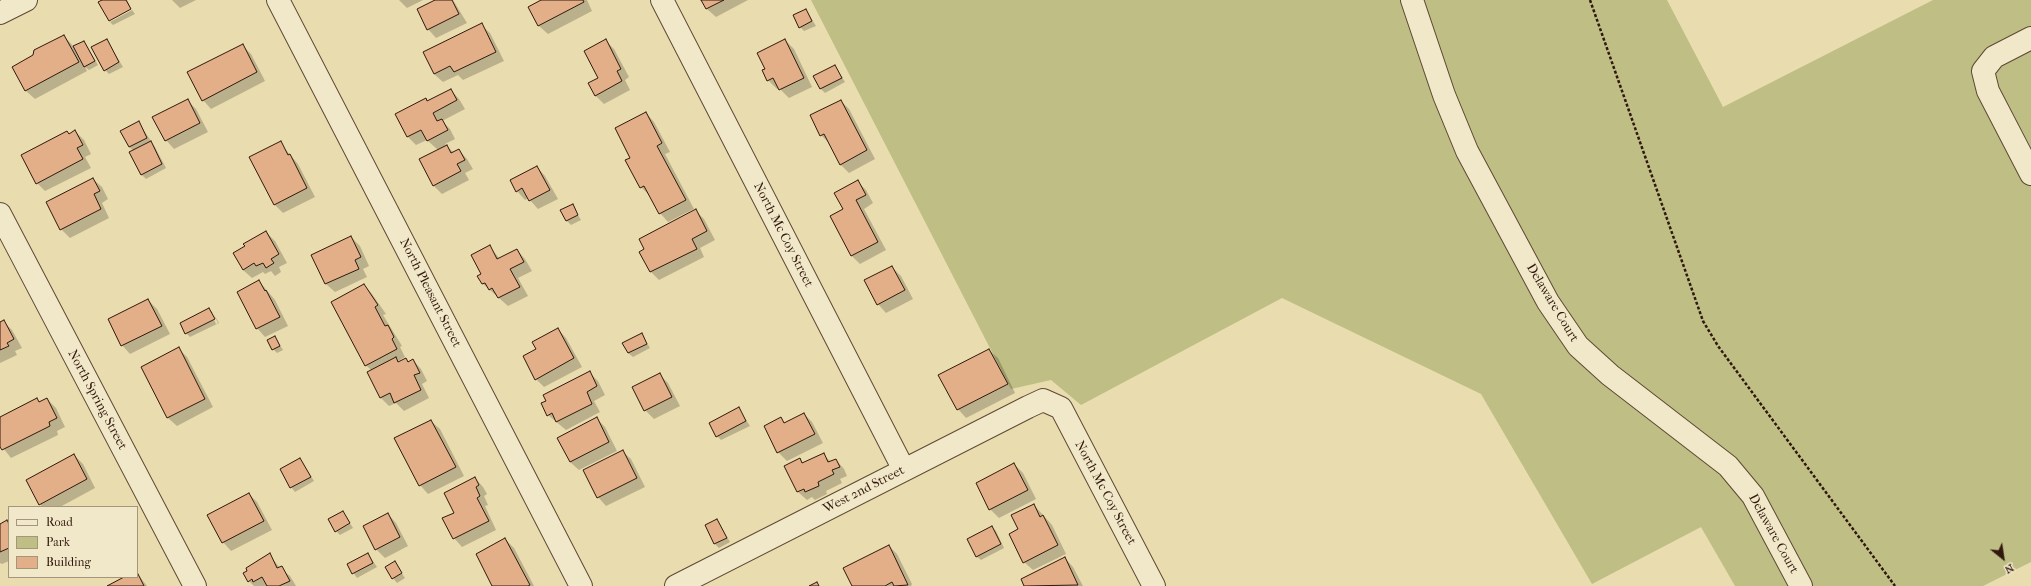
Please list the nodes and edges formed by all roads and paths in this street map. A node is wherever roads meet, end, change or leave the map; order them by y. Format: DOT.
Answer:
graph roads {
  1 [pos="26,0"];
  2 [pos="278,0"];
  3 [pos="662,0"];
  4 [pos="1412,0"];
  5 [pos="1590,0"];
  6 [pos="0,13"];
  7 [pos="2031,38"];
  8 [pos="2031,174"];
  9 [pos="0,214"];
  10 [pos="1053,404"];
  11 [pos="904,470"];
  12 [pos="195,586"];
  13 [pos="581,586"];
  14 [pos="676,586"];
  15 [pos="1154,586"];
  16 [pos="1801,586"];
  17 [pos="1895,586"];
  1 -- 6 [label="street"];
  2 -- 13 [label="street, North Pleasant Street"];
  3 -- 11 [label="street, North Mc Coy Street"];
  4 -- 16 [label="street, Delaware Court"];
  5 -- 17 [label="path"];
  7 -- 8 [label="street"];
  9 -- 12 [label="street, North Spring Street"];
  10 -- 11 [label="street, West 2nd Street"];
  10 -- 15 [label="street, North Mc Coy Street"];
  11 -- 14 [label="street, West 2nd Street"];
}
